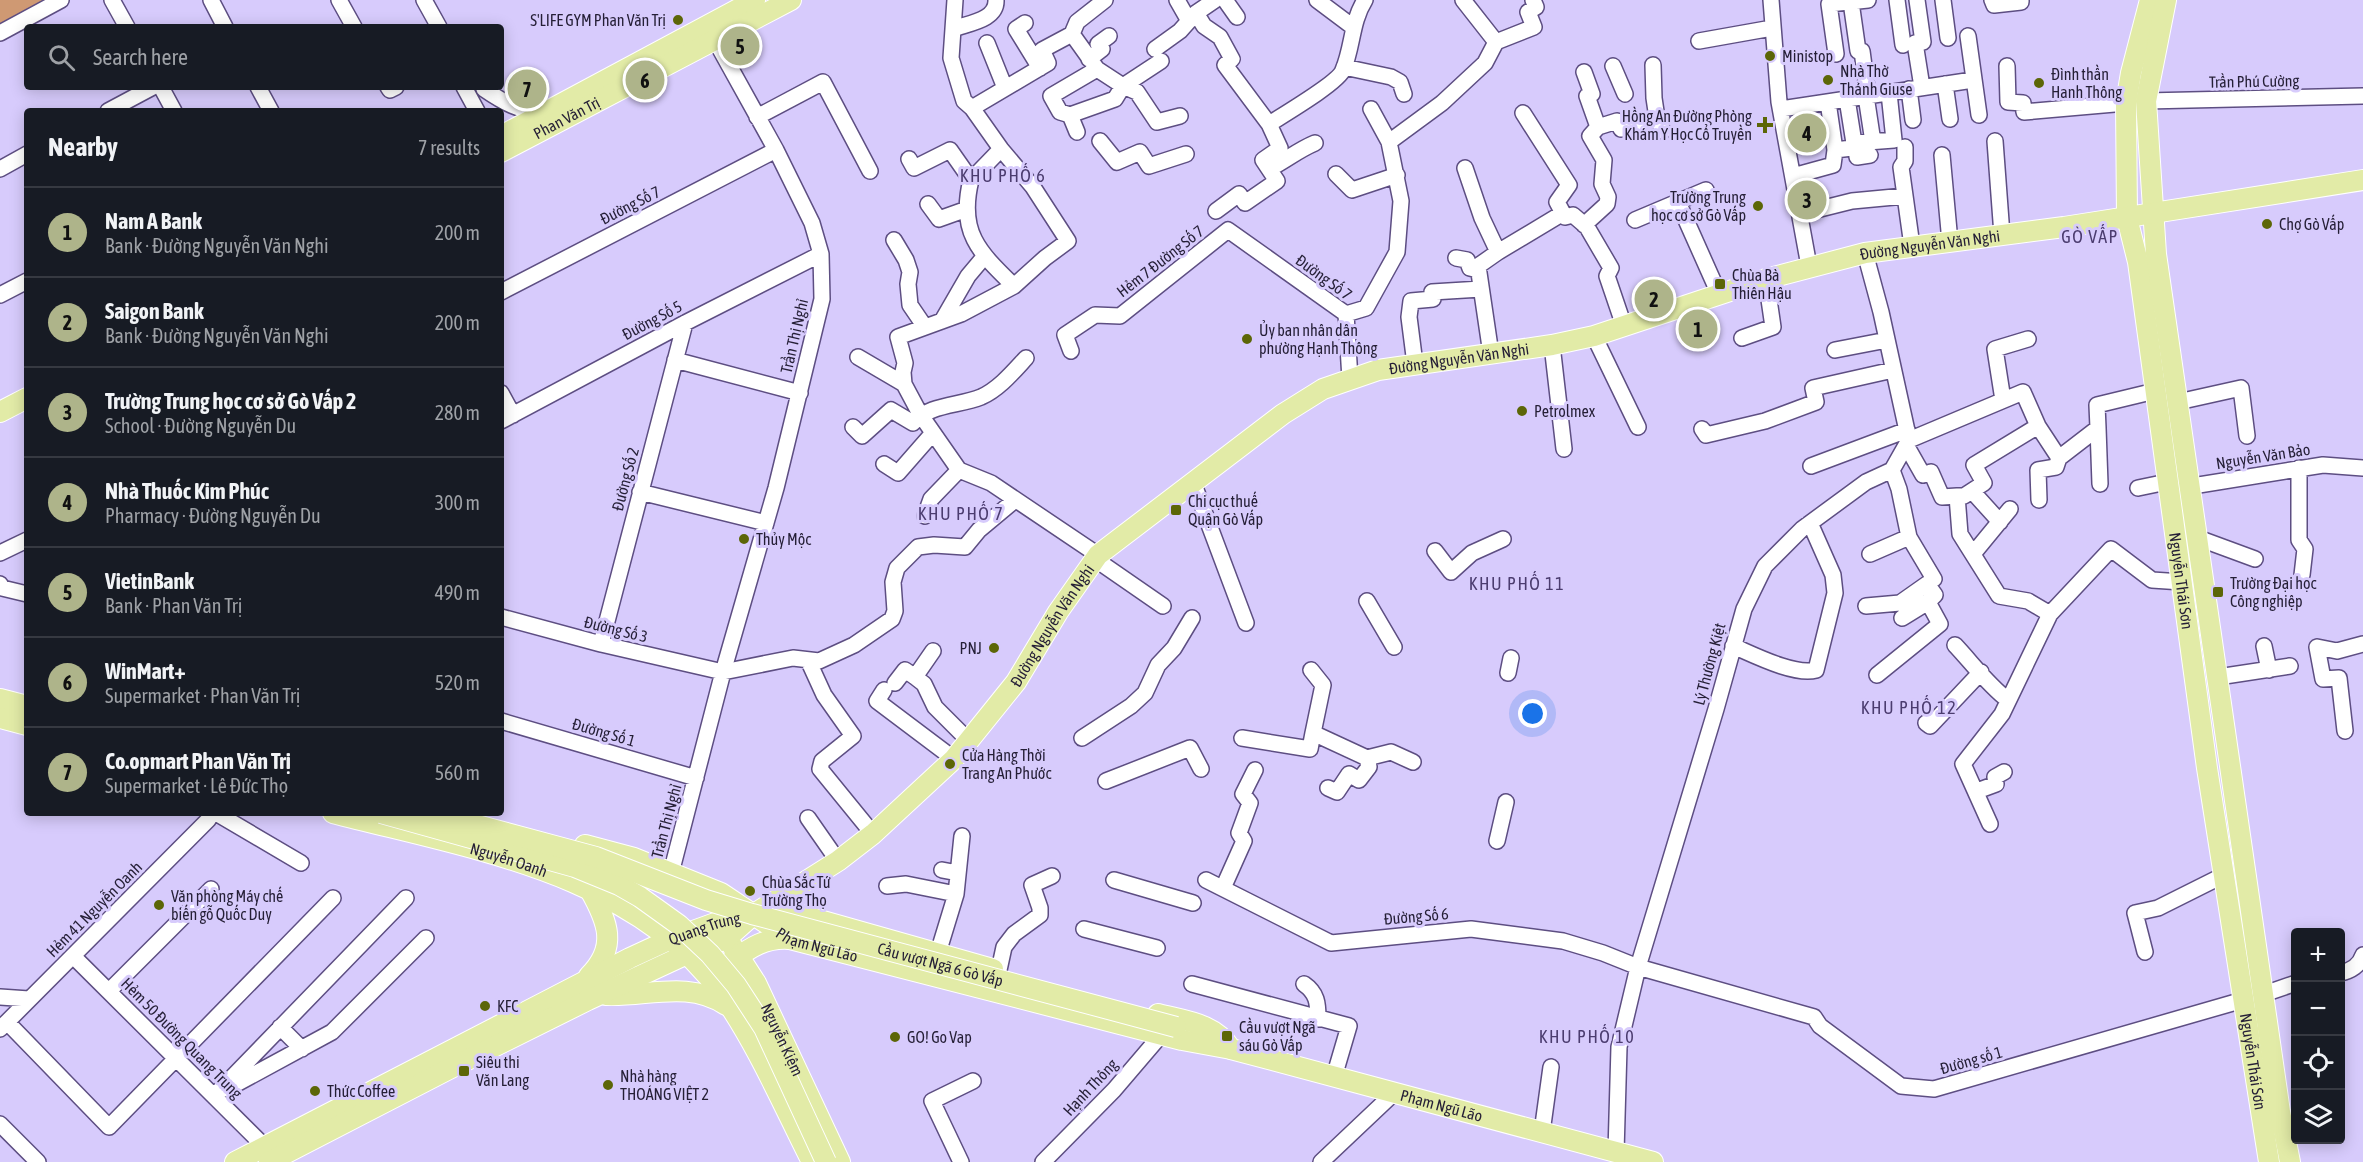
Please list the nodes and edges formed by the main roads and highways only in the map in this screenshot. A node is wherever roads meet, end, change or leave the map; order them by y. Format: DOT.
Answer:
graph roads {
  1 [pos="755,0"];
  2 [pos="791,0"];
  3 [pos="2150,0"];
  4 [pos="2166,0"];
  5 [pos="711,33"];
  6 [pos="2136,102"];
  7 [pos="504,143"];
  8 [pos="504,143"];
  9 [pos="2363,180"];
  10 [pos="2152,213"];
  11 [pos="2127,218"];
  12 [pos="24,385"];
  13 [pos="0,397"];
  14 [pos="24,400"];
  15 [pos="0,412"];
  16 [pos="0,699"];
  17 [pos="24,705"];
  18 [pos="0,718"];
  19 [pos="24,724"];
  20 [pos="344,816"];
  21 [pos="392,816"];
  22 [pos="443,816"];
  23 [pos="473,816"];
  24 [pos="633,858"];
  25 [pos="671,873"];
  26 [pos="590,890"];
  27 [pos="616,902"];
  28 [pos="754,914"];
  29 [pos="650,923"];
  30 [pos="722,931"];
  31 [pos="671,939"];
  32 [pos="790,939"];
  33 [pos="687,954"];
  34 [pos="739,956"];
  35 [pos="585,980"];
  36 [pos="721,993"];
  37 [pos="600,994"];
  38 [pos="734,1012"];
  39 [pos="529,1019"];
  40 [pos="1168,1031"];
  41 [pos="1231,1049"];
  42 [pos="267,1154"];
  43 [pos="235,1162"];
  44 [pos="812,1162"];
  45 [pos="826,1162"];
  46 [pos="840,1162"];
  47 [pos="1653,1162"];
  48 [pos="2269,1162"];
  49 [pos="2290,1162"];
  1 -- 5 [label="main road, Phan Văn Trị"];
  2 -- 5 [label="main road, Phan Văn Trị"];
  3 -- 6 [label="main road, Nguyễn Thái Sơn"];
  4 -- 6 [label="main road, Nguyễn Thái Sơn"];
  5 -- 7 [label="main road, Phan Văn Trị"];
  5 -- 8 [label="main road, Phan Văn Trị"];
  6 -- 10 [label="main road, Nguyễn Thái Sơn"];
  6 -- 11 [label="main road, Nguyễn Thái Sơn"];
  9 -- 10 [label="main road, Đường Nguyễn Văn Nghi"];
  10 -- 11 [label="main road, Đường Nguyễn Văn Nghi"];
  10 -- 49 [label="main road, Nguyễn Thái Sơn"];
  11 -- 28 [label="main road, Đường Nguyễn Văn Nghi"];
  11 -- 48 [label="main road, Nguyễn Thái Sơn"];
  12 -- 13 [label="main road"];
  14 -- 15 [label="main road"];
  16 -- 17 [label="main road"];
  18 -- 19 [label="main road"];
  20 -- 26 [label="main road, Nguyễn Oanh"];
  21 -- 45 [label="main road, bridge"];
  22 -- 40 [label="main road, Cầu vượt Ngã 6 Gò Vấp, bridge"];
  23 -- 24 [label="main road, Nguyễn Oanh"];
  24 -- 25 [label="main road, Nguyễn Oanh"];
  24 -- 27 [label="main road"];
  25 -- 28 [label="main road, Nguyễn Oanh"];
  25 -- 29 [label="main road"];
  26 -- 27 [label="main road, Nguyễn Oanh"];
  26 -- 35 [label="main road"];
  27 -- 29 [label="main road, Nguyễn Oanh"];
  28 -- 30 [label="main road, Quang Trung"];
  28 -- 32 [label="main road, Phạm Ngũ Lão"];
  28 -- 41 [label="main road, Phạm Ngũ Lão"];
  29 -- 31 [label="main road, Nguyễn Oanh"];
  30 -- 31 [label="main road, Quang Trung"];
  30 -- 33 [label="main road, Quang Trung"];
  30 -- 34 [label="main road, Nguyễn Kiệm"];
  31 -- 33 [label="main road, Nguyễn Kiệm"];
  31 -- 35 [label="main road, Quang Trung"];
  32 -- 34 [label="main road"];
  32 -- 40 [label="main road, Phạm Ngũ Lão"];
  33 -- 36 [label="main road, Nguyễn Kiệm"];
  33 -- 37 [label="main road, Quang Trung"];
  34 -- 36 [label="main road"];
  34 -- 46 [label="main road, Nguyễn Kiệm"];
  35 -- 39 [label="main road, Quang Trung"];
  36 -- 38 [label="main road, Nguyễn Kiệm"];
  37 -- 38 [label="main road"];
  37 -- 39 [label="main road, Quang Trung"];
  38 -- 44 [label="main road, Nguyễn Kiệm"];
  39 -- 42 [label="main road, Quang Trung"];
  40 -- 41 [label="main road, Phạm Ngũ Lão"];
  41 -- 47 [label="main road, Phạm Ngũ Lão"];
  42 -- 43 [label="main road, Quang Trung"];
}
